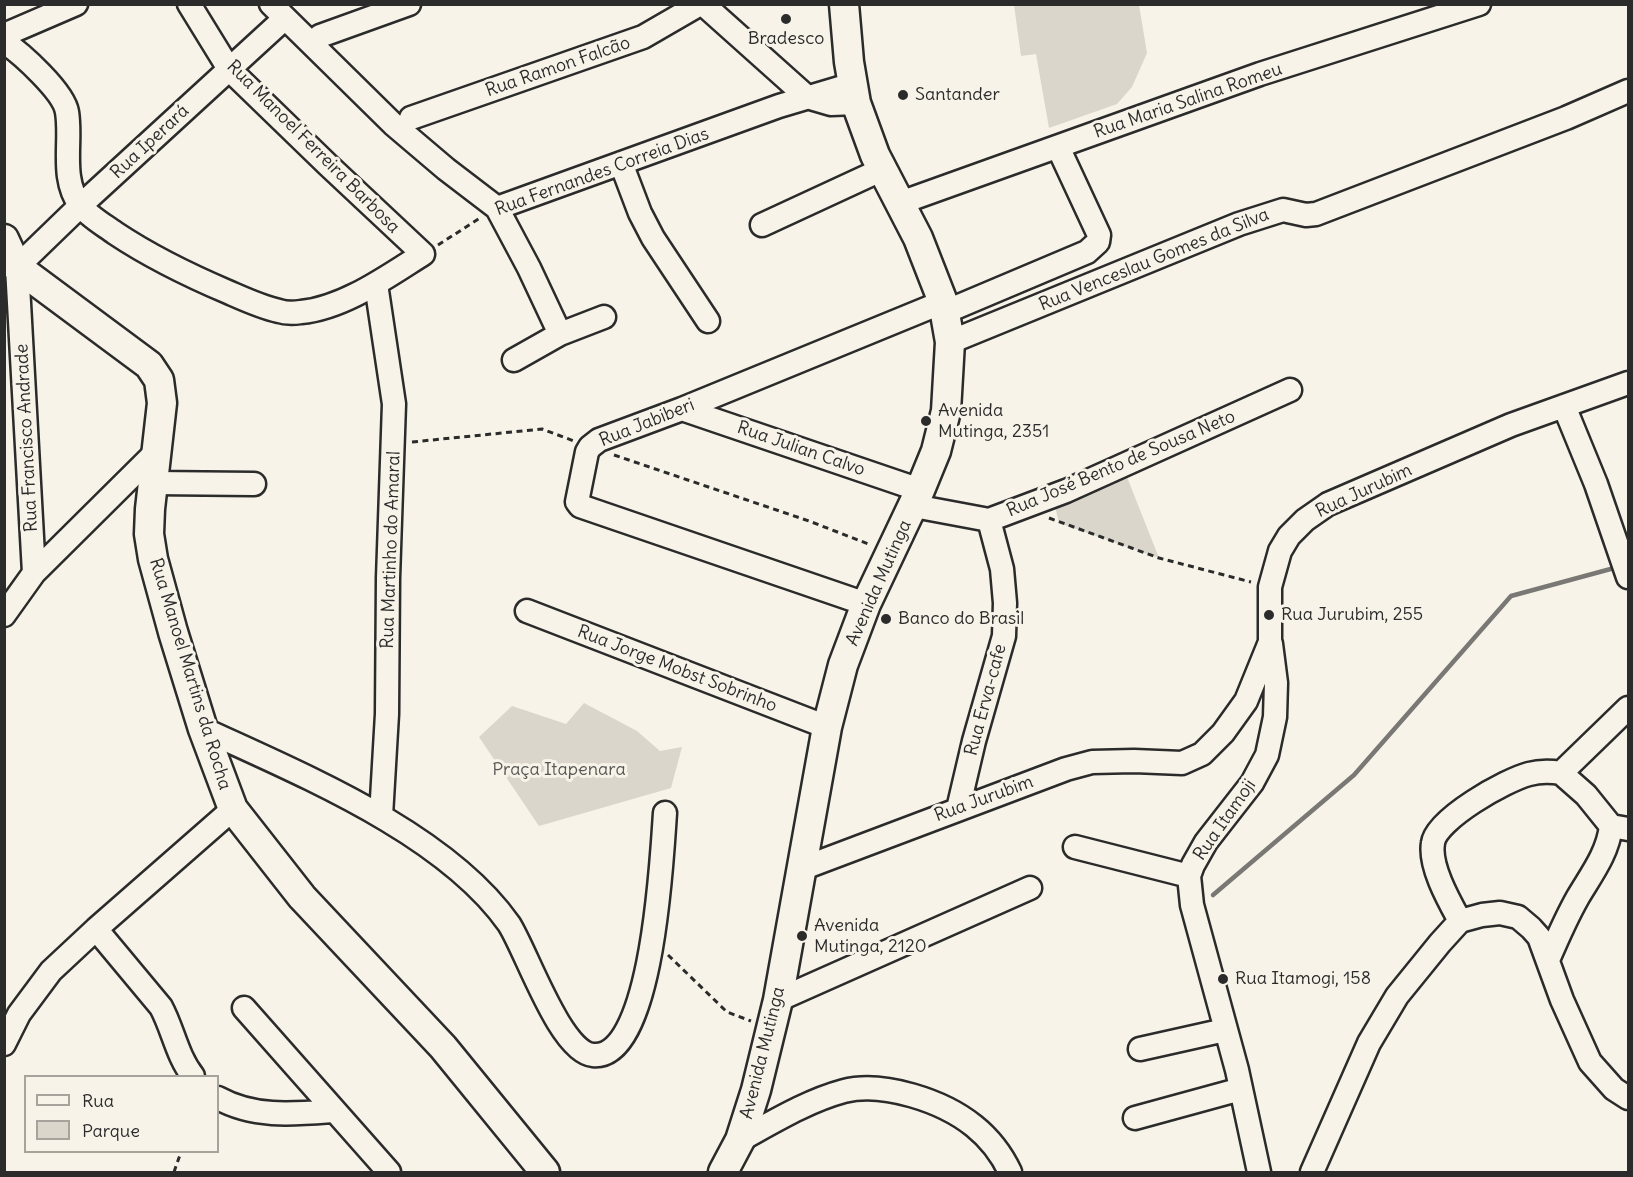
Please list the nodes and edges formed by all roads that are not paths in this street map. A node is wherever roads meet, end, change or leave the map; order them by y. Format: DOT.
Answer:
graph roads {
  1 [pos="76,4"];
  2 [pos="189,4"];
  3 [pos="409,4"];
  4 [pos="701,4"];
  5 [pos="844,4"];
  6 [pos="1479,4"];
  7 [pos="278,11"];
  8 [pos="4,35"];
  9 [pos="320,36"];
  10 [pos="4,42"];
  11 [pos="229,69"];
  12 [pos="1629,91"];
  13 [pos="854,94"];
  14 [pos="807,97"];
  15 [pos="411,118"];
  16 [pos="1058,147"];
  17 [pos="621,163"];
  18 [pos="883,169"];
  19 [pos="900,203"];
  20 [pos="80,206"];
  21 [pos="497,207"];
  22 [pos="762,225"];
  23 [pos="4,239"];
  24 [pos="17,267"];
  25 [pos="376,284"];
  26 [pos="944,307"];
  27 [pos="604,317"];
  28 [pos="708,321"];
  29 [pos="560,334"];
  30 [pos="950,342"];
  31 [pos="513,360"];
  32 [pos="1629,383"];
  33 [pos="1290,390"];
  34 [pos="1564,406"];
  35 [pos="682,409"];
  36 [pos="158,450"];
  37 [pos="154,483"];
  38 [pos="254,484"];
  39 [pos="917,498"];
  40 [pos="988,520"];
  41 [pos="34,573"];
  42 [pos="1629,577"];
  43 [pos="866,604"];
  44 [pos="527,611"];
  45 [pos="4,615"];
  46 [pos="1270,642"];
  47 [pos="1629,708"];
  48 [pos="827,727"];
  49 [pos="203,729"];
  50 [pos="1561,773"];
  51 [pos="958,808"];
  52 [pos="232,810"];
  53 [pos="665,813"];
  54 [pos="381,816"];
  55 [pos="1620,828"];
  56 [pos="1075,847"];
  57 [pos="801,869"];
  58 [pos="1190,876"];
  59 [pos="1030,888"];
  60 [pos="1460,921"];
  61 [pos="96,929"];
  62 [pos="1548,960"];
  63 [pos="777,1000"];
  64 [pos="244,1008"];
  65 [pos="1225,1030"];
  66 [pos="4,1044"];
  67 [pos="1140,1049"];
  68 [pos="192,1075"];
  69 [pos="1241,1089"];
  70 [pos="219,1098"];
  71 [pos="1629,1098"];
  72 [pos="334,1111"];
  73 [pos="1135,1118"];
  74 [pos="740,1140"];
  75 [pos="389,1173"];
  76 [pos="545,1173"];
  77 [pos="723,1173"];
  78 [pos="1010,1173"];
  79 [pos="1259,1173"];
  80 [pos="1312,1173"];
  1 -- 8 [label="street"];
  2 -- 11 [label="street, Rua Manoel Ferreira Barbosa"];
  3 -- 9 [label="street"];
  4 -- 14 [label="street"];
  4 -- 15 [label="street, Rua Ramon Falcão"];
  5 -- 13 [label="main road, Avenida Mutinga"];
  6 -- 16 [label="street, Rua Maria Salina Romeu"];
  7 -- 11 [label="street, Rua Iperará"];
  7 -- 21 [label="street"];
  10 -- 20 [label="street"];
  11 -- 20 [label="street, Rua Iperará"];
  11 -- 25 [label="street, Rua Manoel Ferreira Barbosa"];
  12 -- 30 [label="street, Rua Venceslau Gomes da Silva"];
  13 -- 14 [label="street"];
  13 -- 18 [label="main road, Avenida Mutinga"];
  14 -- 17 [label="street, Rua Fernandes Correia Dias"];
  16 -- 19 [label="street, Rua Maria Salina Romeu"];
  16 -- 26 [label="street, Rua Jabiberi"];
  17 -- 21 [label="street, Rua Fernandes Correia Dias"];
  17 -- 28 [label="street"];
  18 -- 19 [label="main road, Avenida Mutinga"];
  18 -- 22 [label="street"];
  19 -- 26 [label="main road, Avenida Mutinga"];
  20 -- 24 [label="street, Rua Iperará"];
  20 -- 25 [label="street"];
  21 -- 29 [label="street"];
  23 -- 24 [label="main road, Rua Manoel Martins da Rocha"];
  24 -- 36 [label="main road, Rua Manoel Martins da Rocha"];
  24 -- 41 [label="street, Rua Francisco Andrade"];
  25 -- 54 [label="street, Rua Martinho do Amaral"];
  26 -- 30 [label="main road, Avenida Mutinga"];
  26 -- 35 [label="street, Rua Jabiberi"];
  27 -- 29 [label="street"];
  29 -- 31 [label="street"];
  30 -- 39 [label="main road, Avenida Mutinga"];
  32 -- 34 [label="street, Rua Jurubim"];
  33 -- 40 [label="street, Rua José Bento de Sousa Neto"];
  34 -- 42 [label="street"];
  34 -- 46 [label="street, Rua Jurubim"];
  35 -- 39 [label="street, Rua Julian Calvo"];
  35 -- 43 [label="street, Rua Jabiberi"];
  36 -- 37 [label="main road, Rua Manoel Martins da Rocha"];
  36 -- 41 [label="street"];
  37 -- 38 [label="street"];
  37 -- 49 [label="main road, Rua Manoel Martins da Rocha"];
  39 -- 40 [label="street, Rua José Bento de Sousa Neto"];
  39 -- 43 [label="main road, Avenida Mutinga"];
  40 -- 51 [label="street, Rua Erva-cafe"];
  41 -- 45 [label="street"];
  43 -- 48 [label="main road, Avenida Mutinga"];
  44 -- 48 [label="street, Rua Jorge Mobst Sobrinho"];
  46 -- 51 [label="street, Rua Jurubim"];
  46 -- 58 [label="street, Rua Itamoji"];
  47 -- 50 [label="street"];
  48 -- 57 [label="main road, Avenida Mutinga"];
  49 -- 52 [label="main road, Rua Manoel Martins da Rocha"];
  49 -- 54 [label="street"];
  50 -- 55 [label="street"];
  50 -- 60 [label="street"];
  51 -- 57 [label="street, Rua Jurubim"];
  52 -- 61 [label="street"];
  52 -- 76 [label="main road, Rua Manoel Martins da Rocha"];
  53 -- 54 [label="street"];
  55 -- 62 [label="street"];
  56 -- 58 [label="street"];
  57 -- 63 [label="main road, Avenida Mutinga"];
  58 -- 65 [label="street, Rua Itamoji"];
  59 -- 63 [label="street"];
  60 -- 62 [label="street"];
  60 -- 80 [label="street"];
  61 -- 66 [label="street"];
  61 -- 68 [label="street"];
  62 -- 71 [label="street"];
  63 -- 74 [label="main road, Avenida Mutinga"];
  64 -- 72 [label="street"];
  65 -- 67 [label="street"];
  65 -- 69 [label="street, Rua Itamoji"];
  69 -- 73 [label="street"];
  69 -- 79 [label="street, Rua Itamoji"];
  70 -- 72 [label="street"];
  72 -- 75 [label="street"];
  74 -- 77 [label="main road, Avenida Mutinga"];
  74 -- 78 [label="street"];
}
